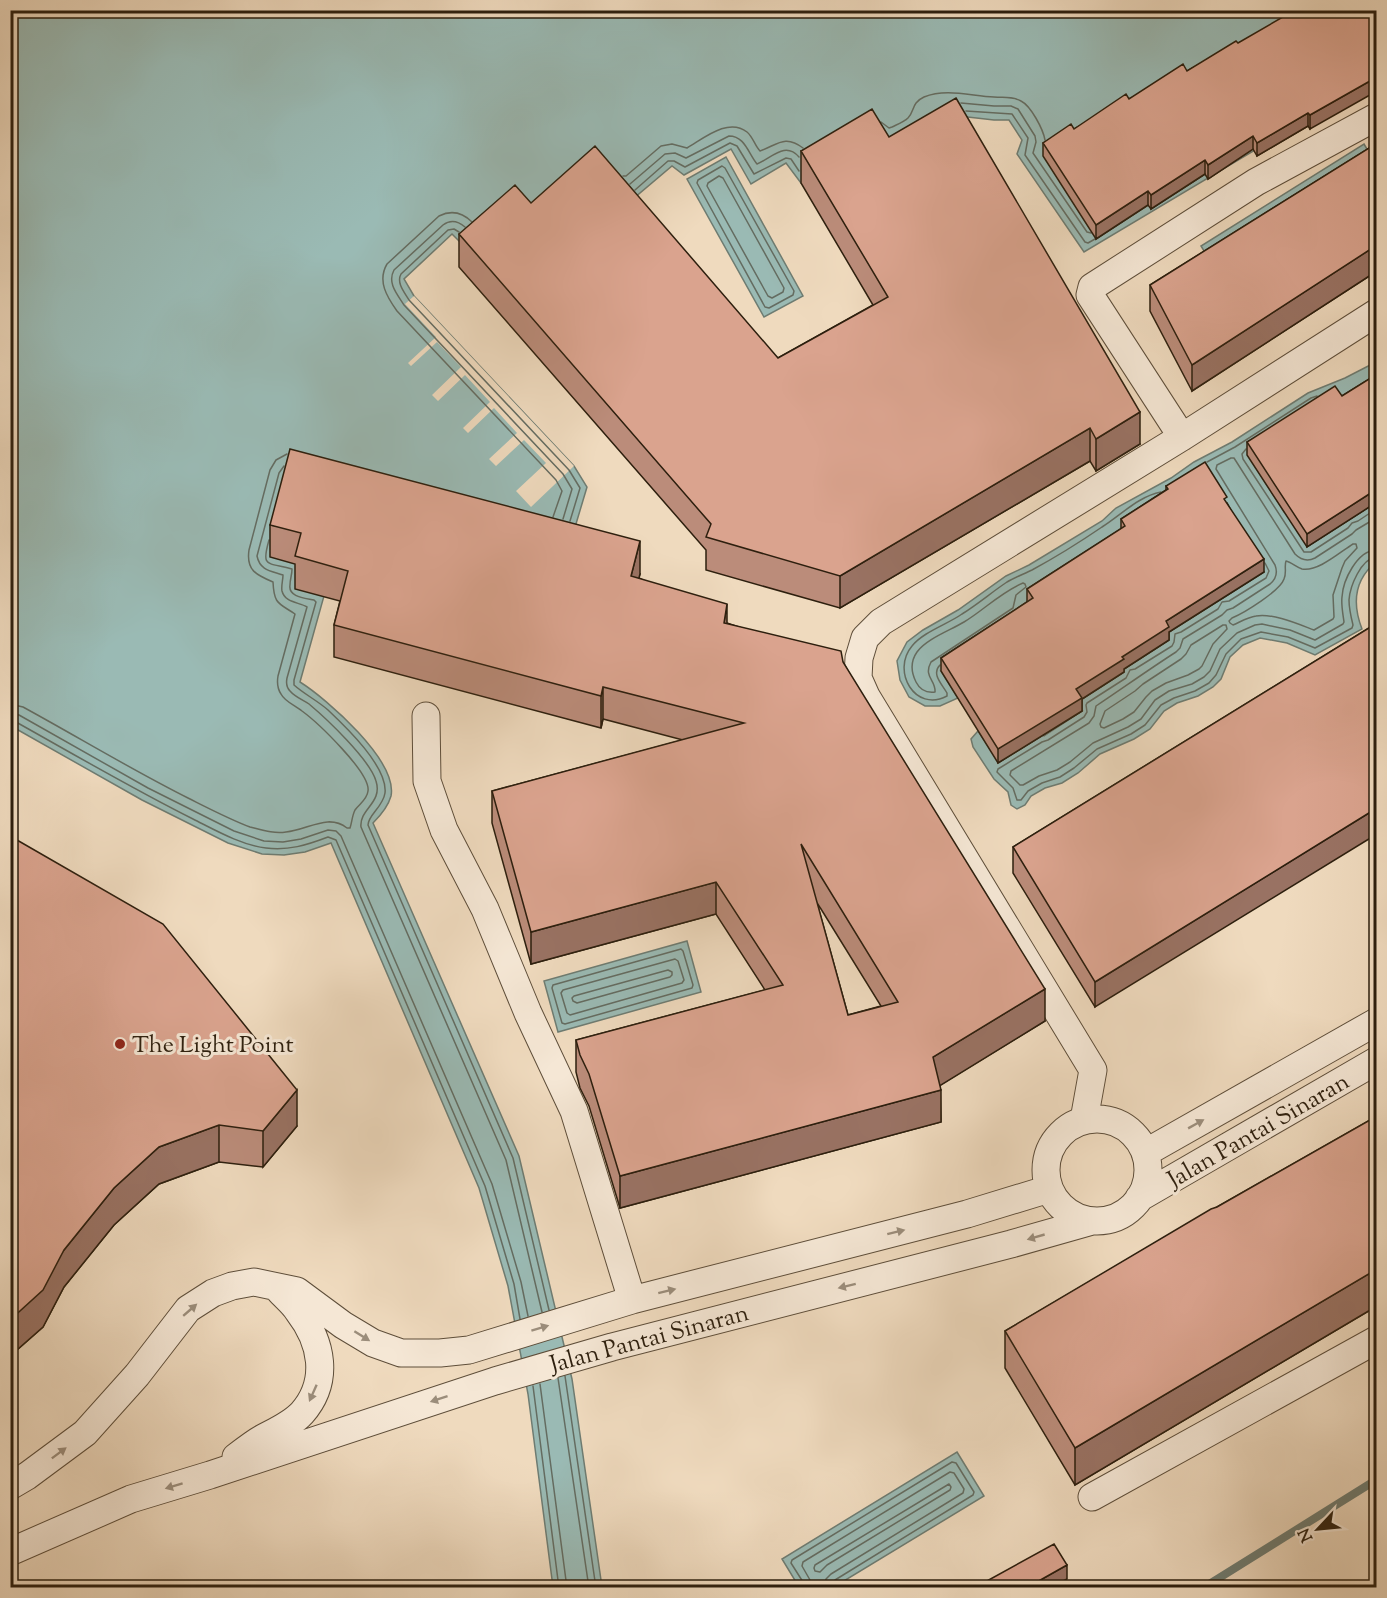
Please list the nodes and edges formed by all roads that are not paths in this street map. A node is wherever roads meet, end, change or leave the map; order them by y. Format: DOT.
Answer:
graph roads {
  1 [pos="1377,117"];
  2 [pos="1377,313"];
  3 [pos="1182,438"];
  4 [pos="426,716"];
  5 [pos="1377,1022"];
  6 [pos="1377,1061"];
  7 [pos="1084,1120"];
  8 [pos="1145,1153"];
  9 [pos="1049,1189"];
  10 [pos="1139,1198"];
  11 [pos="1092,1221"];
  12 [pos="276,1287"];
  13 [pos="632,1300"];
  14 [pos="1377,1340"];
  15 [pos="210,1475"];
  16 [pos="10,1486"];
  17 [pos="1092,1497"];
  18 [pos="10,1552"];
  1 -- 3 [label="street"];
  2 -- 3 [label="street"];
  3 -- 7 [label="street"];
  4 -- 13 [label="street"];
  8 -- 5 [label="street, Jalan Pantai Sinaran, one-way"];
  6 -- 10 [label="street, Jalan Pantai Sinaran"];
  7 -- 8 [label="street"];
  7 -- 9 [label="street"];
  8 -- 10 [label="street"];
  9 -- 11 [label="street"];
  13 -- 9 [label="street, Jalan Pantai Sinaran, one-way"];
  10 -- 11 [label="street"];
  11 -- 15 [label="street, Jalan Pantai Sinaran, one-way"];
  12 -- 13 [label="street, Jalan Pantai Sinaran, one-way"];
  12 -- 15 [label="street, Jalan Pantai Sinaran, one-way"];
  16 -- 12 [label="street, Jalan Pantai Sinaran, one-way"];
  14 -- 17 [label="street"];
  15 -- 18 [label="street, Jalan Pantai Sinaran, one-way"];
}
